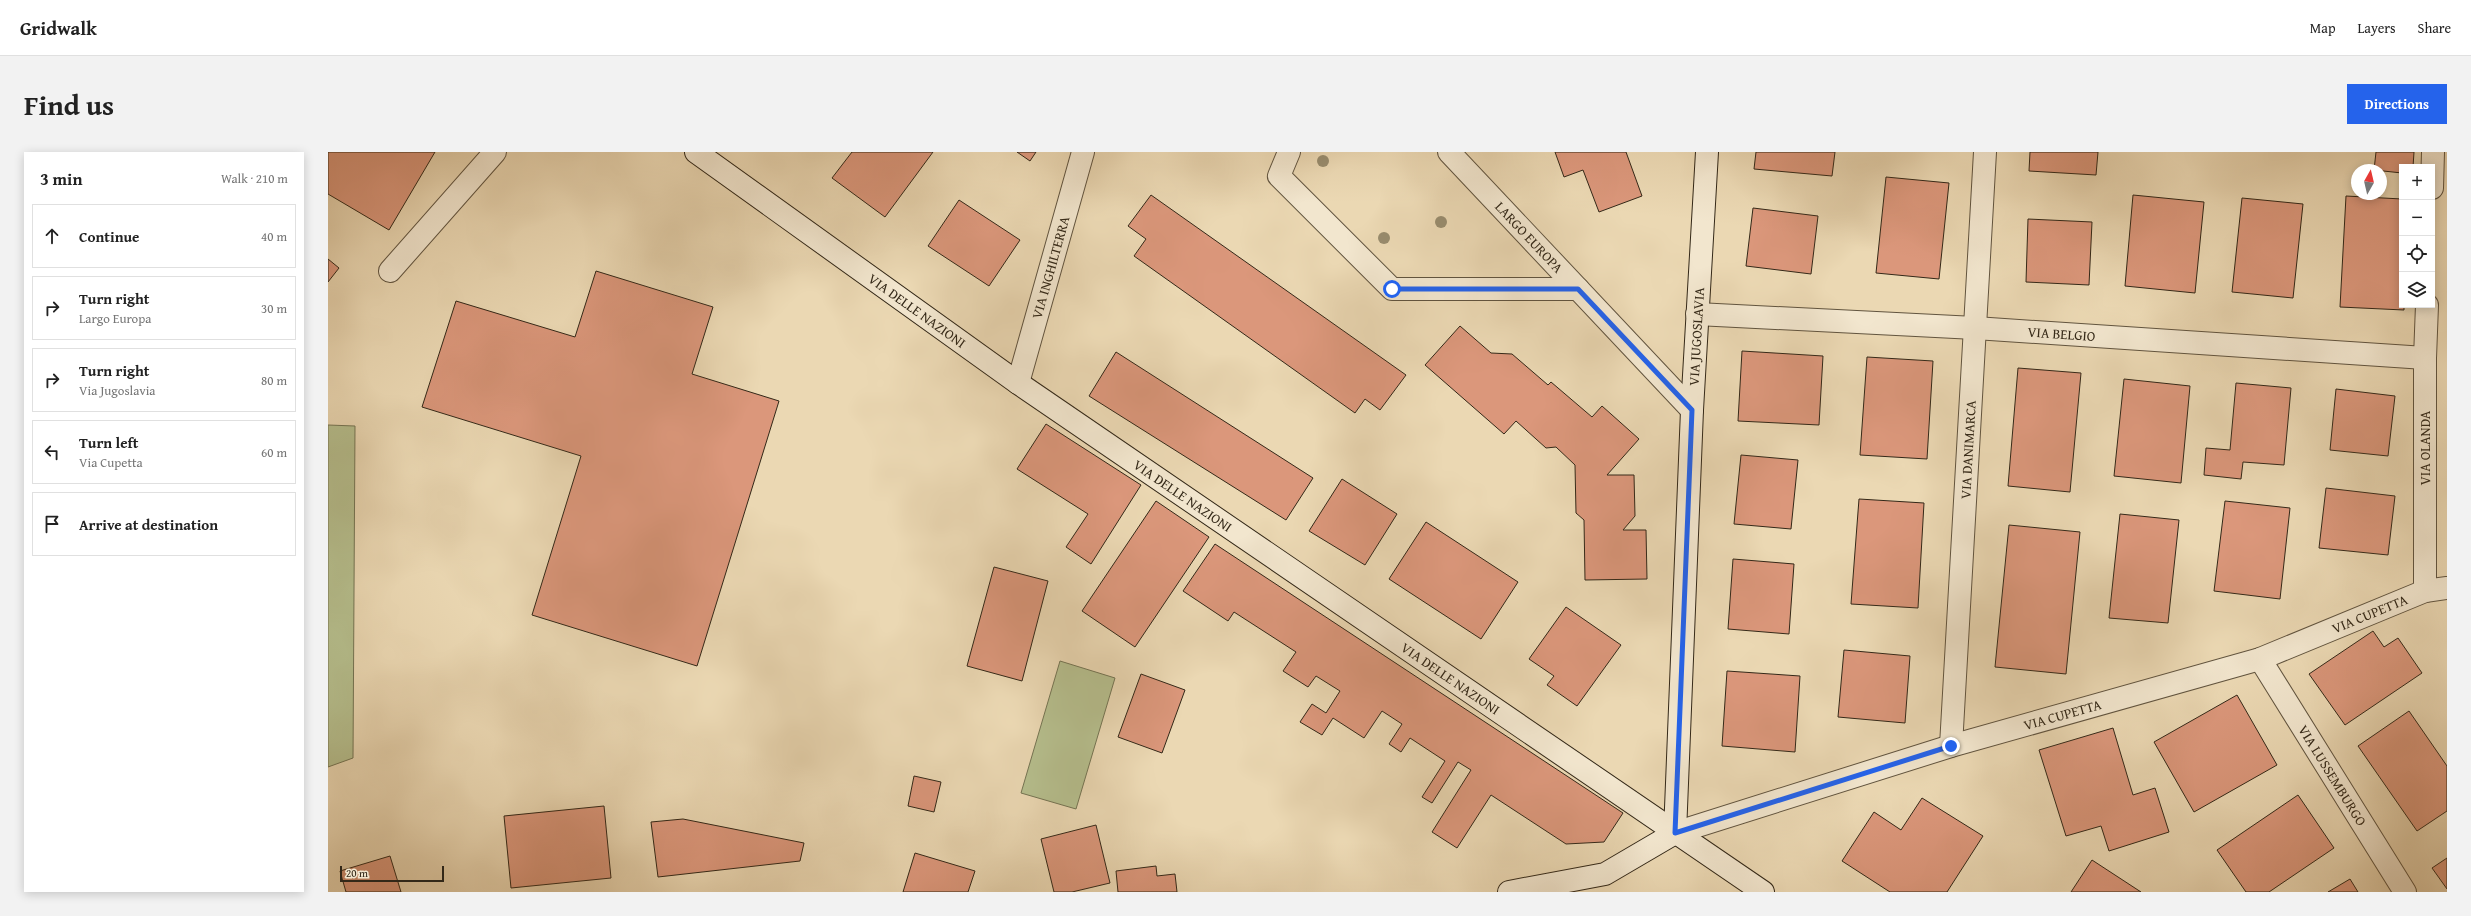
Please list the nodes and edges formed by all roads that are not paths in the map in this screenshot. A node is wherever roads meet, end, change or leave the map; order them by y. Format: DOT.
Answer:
graph roads {
  1 [pos="495,152"];
  2 [pos="696,152"];
  3 [pos="1083,152"];
  4 [pos="1288,152"];
  5 [pos="1449,152"];
  6 [pos="1707,152"];
  7 [pos="1985,152"];
  8 [pos="2434,152"];
  9 [pos="2433,164"];
  10 [pos="390,271"];
  11 [pos="1578,289"];
  12 [pos="2427,308"];
  13 [pos="1697,314"];
  14 [pos="1975,328"];
  15 [pos="2425,358"];
  16 [pos="1018,384"];
  17 [pos="1692,410"];
  18 [pos="2447,588"];
  19 [pos="2425,590"];
  20 [pos="2260,658"];
  21 [pos="1951,746"];
  22 [pos="1675,833"];
  23 [pos="1509,892"];
  24 [pos="1763,892"];
  25 [pos="2405,892"];
  1 -- 10 [label="street"];
  2 -- 16 [label="street, VIA DELLE NAZIONI"];
  3 -- 16 [label="street, VIA INGHILTERRA"];
  4 -- 11 [label="street"];
  5 -- 11 [label="street, LARGO EUROPA"];
  6 -- 13 [label="street, VIA JUGOSLAVIA"];
  7 -- 14 [label="street, VIA DANIMARCA"];
  8 -- 9 [label="street"];
  11 -- 17 [label="street, LARGO EUROPA"];
  12 -- 15 [label="street, VIA OLANDA"];
  13 -- 14 [label="street, VIA BELGIO"];
  13 -- 17 [label="street, VIA JUGOSLAVIA"];
  14 -- 15 [label="street, VIA BELGIO"];
  14 -- 21 [label="street, VIA DANIMARCA"];
  15 -- 19 [label="street, VIA OLANDA"];
  16 -- 22 [label="street, VIA DELLE NAZIONI"];
  17 -- 22 [label="street, VIA JUGOSLAVIA"];
  18 -- 19 [label="street, VIA CUPETTA"];
  19 -- 20 [label="street, VIA CUPETTA"];
  20 -- 21 [label="street, VIA CUPETTA"];
  20 -- 25 [label="street, VIA LUSSEMBURGO"];
  21 -- 22 [label="street, VIA CUPETTA"];
  22 -- 23 [label="street, VIA CUPETTA"];
  22 -- 24 [label="street, VIA DELLE NAZIONI"];
}
